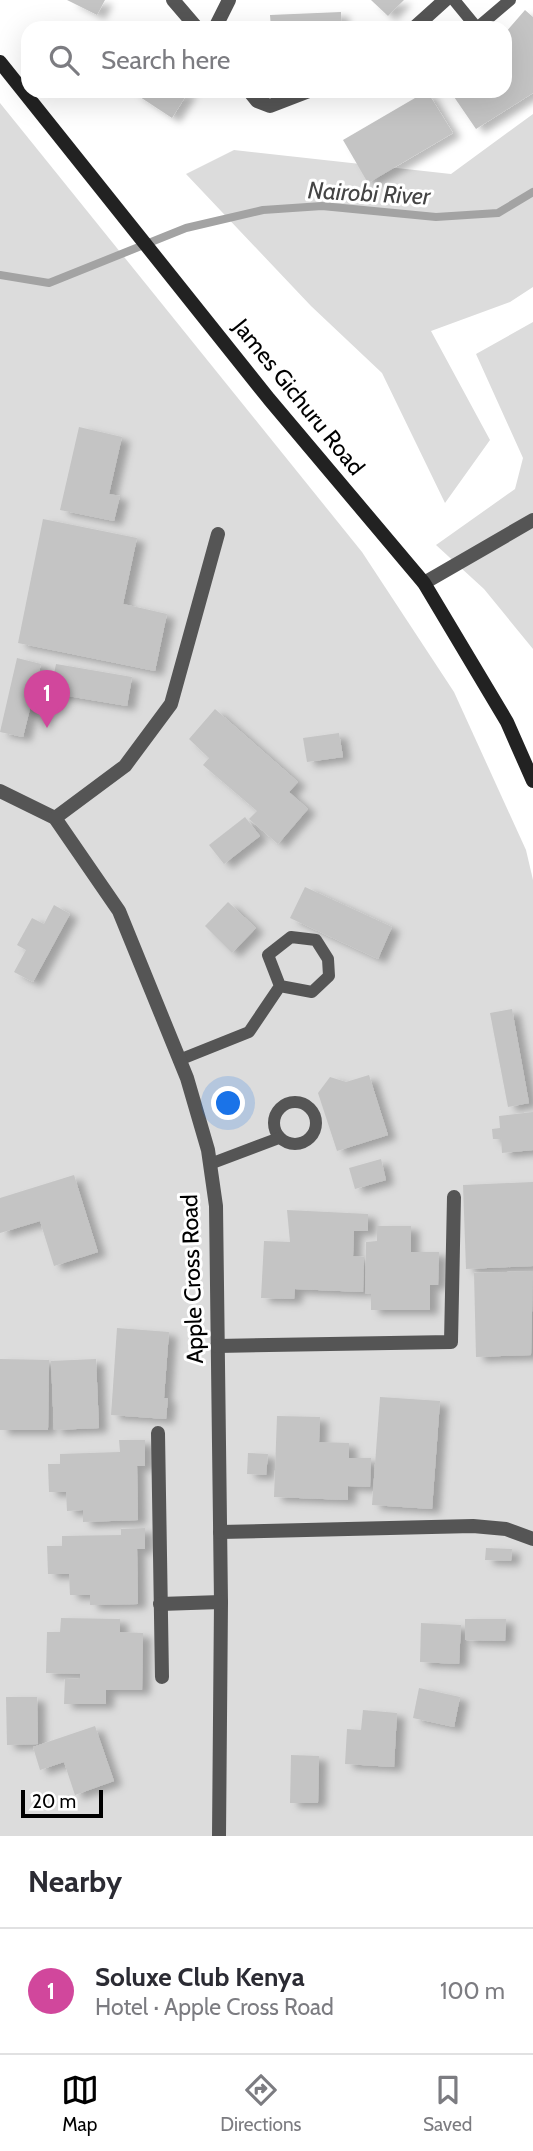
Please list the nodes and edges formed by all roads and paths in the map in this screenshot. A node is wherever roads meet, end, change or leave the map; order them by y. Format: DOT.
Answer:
graph roads {
  1 [pos="173,0"];
  2 [pos="229,0"];
  3 [pos="445,0"];
  4 [pos="454,0"];
  5 [pos="510,0"];
  6 [pos="191,21"];
  7 [pos="218,21"];
  8 [pos="422,21"];
  9 [pos="471,21"];
  10 [pos="485,21"];
  11 [pos="0,62"];
  12 [pos="21,88"];
  13 [pos="29,98"];
  14 [pos="255,98"];
  15 [pos="291,98"];
  16 [pos="533,520"];
  17 [pos="218,534"];
  18 [pos="424,583"];
  19 [pos="533,781"];
  20 [pos="0,791"];
  21 [pos="55,818"];
  22 [pos="280,986"];
  23 [pos="180,1059"];
  24 [pos="279,1138"];
  25 [pos="210,1164"];
  26 [pos="454,1197"];
  27 [pos="217,1346"];
  28 [pos="158,1433"];
  29 [pos="220,1532"];
  30 [pos="533,1539"];
  31 [pos="221,1602"];
  32 [pos="160,1604"];
  33 [pos="162,1677"];
  34 [pos="219,1836"];
  1 -- 6 [label="street"];
  2 -- 7 [label="street"];
  3 -- 8 [label="street"];
  4 -- 9 [label="lane"];
  5 -- 10 [label="lane"];
  11 -- 12 [label="main road, James Gichuru Road"];
  13 -- 18 [label="main road, James Gichuru Road"];
  14 -- 15 [label="street"];
  16 -- 18 [label="street"];
  17 -- 21 [label="street"];
  18 -- 19 [label="main road, James Gichuru Road"];
  20 -- 21 [label="street, Apple Cross Road"];
  21 -- 23 [label="street, Apple Cross Road"];
  22 -- 22 [label="lane"];
  22 -- 23 [label="lane"];
  23 -- 25 [label="street, Apple Cross Road"];
  24 -- 25 [label="lane"];
  25 -- 27 [label="street, Apple Cross Road"];
  26 -- 27 [label="street"];
  27 -- 29 [label="street, Apple Cross Road"];
  28 -- 32 [label="street"];
  29 -- 30 [label="street"];
  29 -- 31 [label="street, Apple Cross Road"];
  31 -- 32 [label="street"];
  31 -- 34 [label="street, Apple Cross Road"];
  32 -- 33 [label="street"];
}
